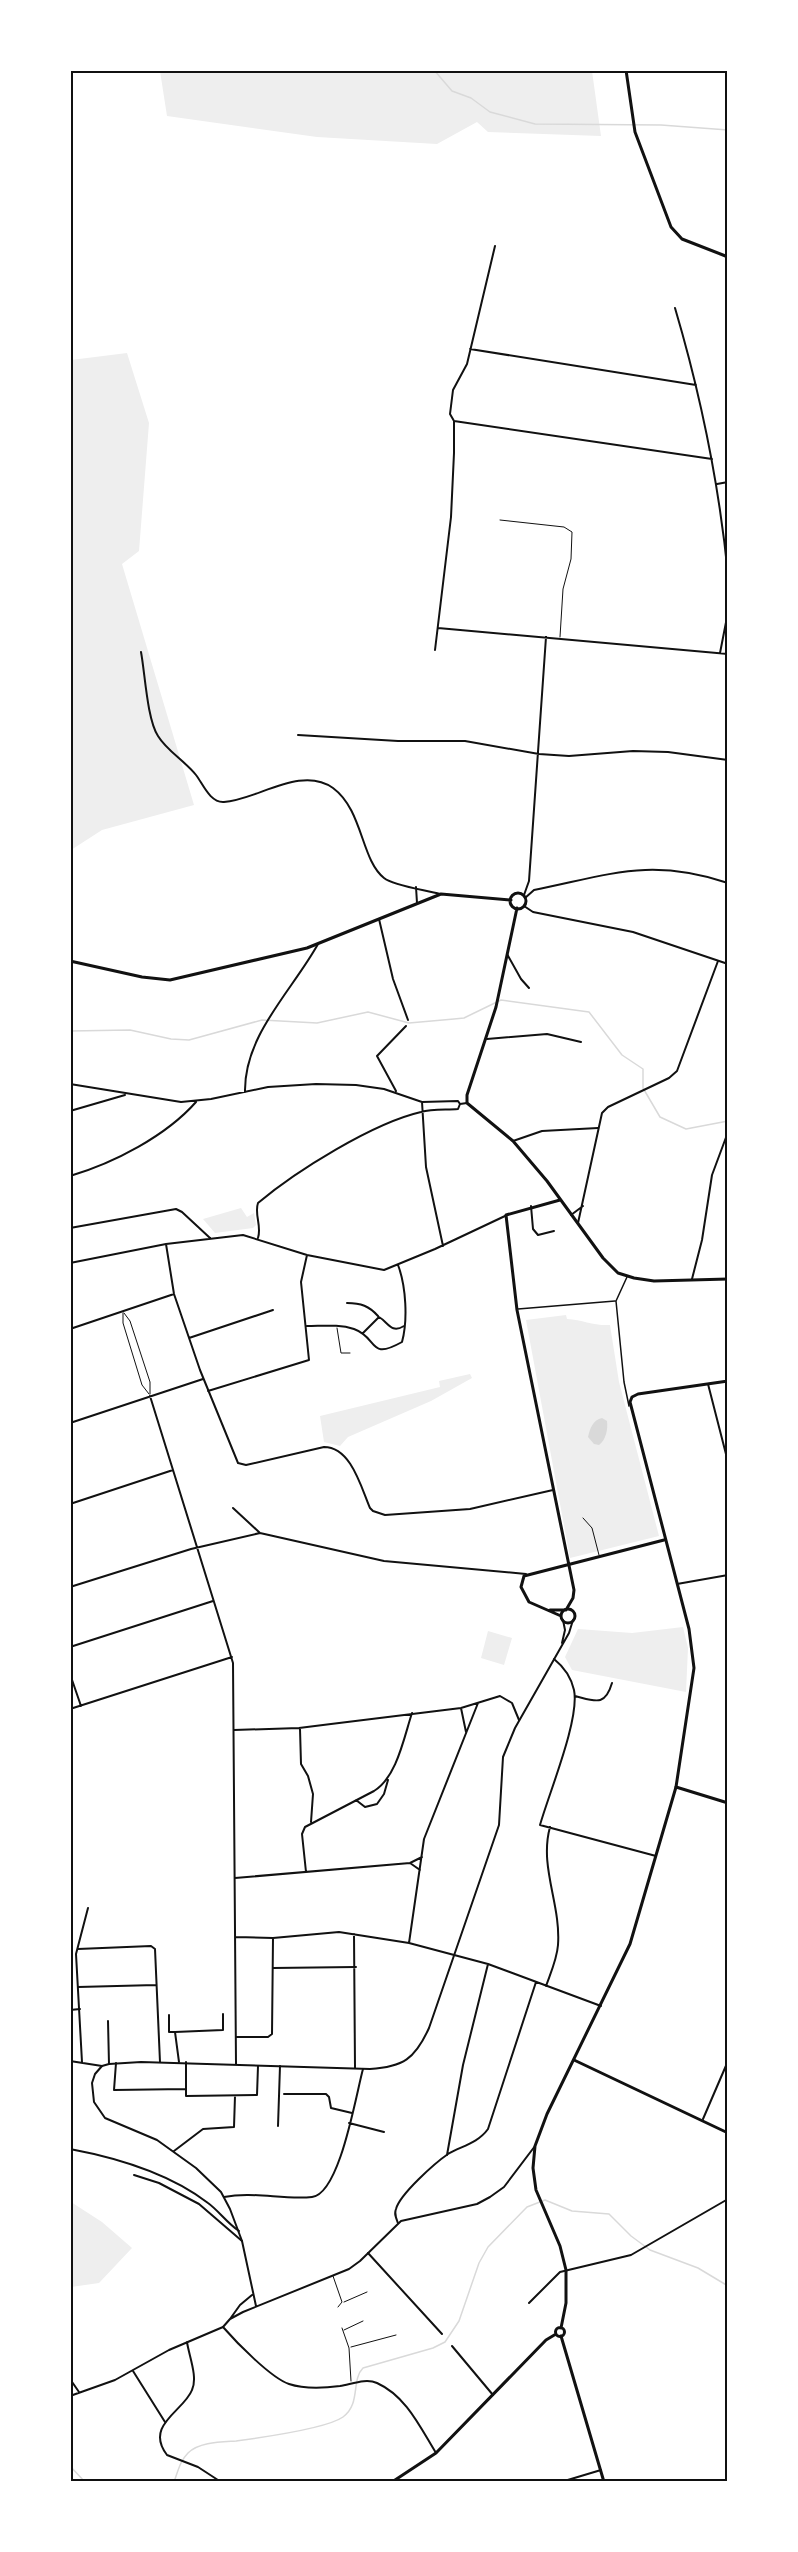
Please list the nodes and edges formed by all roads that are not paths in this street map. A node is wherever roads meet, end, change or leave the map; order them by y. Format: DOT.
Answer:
graph roads {
  1 [pos="627,70"];
  2 [pos="495,246"];
  3 [pos="728,257"];
  4 [pos="675,308"];
  5 [pos="470,349"];
  6 [pos="697,385"];
  7 [pos="454,421"];
  8 [pos="713,459"];
  9 [pos="728,482"];
  10 [pos="717,484"];
  11 [pos="500,520"];
  12 [pos="728,575"];
  13 [pos="728,612"];
  14 [pos="438,628"];
  15 [pos="546,637"];
  16 [pos="560,638"];
  17 [pos="435,650"];
  18 [pos="141,652"];
  19 [pos="720,653"];
  20 [pos="728,654"];
  21 [pos="298,735"];
  22 [pos="539,754"];
  23 [pos="728,760"];
  24 [pos="728,883"];
  25 [pos="416,887"];
  26 [pos="441,894"];
  27 [pos="524,896"];
  28 [pos="511,900"];
  29 [pos="417,903"];
  30 [pos="524,906"];
  31 [pos="517,908"];
  32 [pos="379,918"];
  33 [pos="318,944"];
  34 [pos="507,954"];
  35 [pos="70,961"];
  36 [pos="718,961"];
  37 [pos="728,964"];
  38 [pos="529,988"];
  39 [pos="408,1020"];
  40 [pos="406,1026"];
  41 [pos="487,1039"];
  42 [pos="582,1042"];
  43 [pos="70,1084"];
  44 [pos="245,1092"];
  45 [pos="396,1093"];
  46 [pos="126,1095"];
  47 [pos="196,1102"];
  48 [pos="422,1102"];
  49 [pos="467,1103"];
  50 [pos="460,1104"];
  51 [pos="70,1111"];
  52 [pos="422,1112"];
  53 [pos="598,1128"];
  54 [pos="728,1132"];
  55 [pos="513,1141"];
  56 [pos="70,1176"];
  57 [pos="560,1200"];
  58 [pos="531,1206"];
  59 [pos="582,1206"];
  60 [pos="506,1215"];
  61 [pos="571,1215"];
  62 [pos="578,1224"];
  63 [pos="70,1228"];
  64 [pos="554,1231"];
  65 [pos="210,1238"];
  66 [pos="258,1239"];
  67 [pos="166,1244"];
  68 [pos="443,1246"];
  69 [pos="307,1255"];
  70 [pos="70,1263"];
  71 [pos="398,1265"];
  72 [pos="627,1276"];
  73 [pos="728,1279"];
  74 [pos="692,1280"];
  75 [pos="174,1294"];
  76 [pos="616,1301"];
  77 [pos="347,1303"];
  78 [pos="273,1310"];
  79 [pos="517,1310"];
  80 [pos="123,1311"];
  81 [pos="379,1317"];
  82 [pos="405,1325"];
  83 [pos="307,1326"];
  84 [pos="336,1326"];
  85 [pos="70,1329"];
  86 [pos="363,1333"];
  87 [pos="189,1338"];
  88 [pos="350,1353"];
  89 [pos="203,1379"];
  90 [pos="728,1381"];
  91 [pos="708,1384"];
  92 [pos="208,1391"];
  93 [pos="150,1396"];
  94 [pos="629,1406"];
  95 [pos="70,1423"];
  96 [pos="728,1462"];
  97 [pos="173,1470"];
  98 [pos="553,1490"];
  99 [pos="70,1504"];
  100 [pos="233,1508"];
  101 [pos="583,1518"];
  102 [pos="260,1533"];
  103 [pos="664,1539"];
  104 [pos="197,1548"];
  105 [pos="599,1557"];
  106 [pos="526,1574"];
  107 [pos="728,1575"];
  108 [pos="677,1584"];
  109 [pos="70,1587"];
  110 [pos="214,1601"];
  111 [pos="543,1608"];
  112 [pos="565,1610"];
  113 [pos="562,1618"];
  114 [pos="573,1620"];
  115 [pos="561,1646"];
  116 [pos="70,1647"];
  117 [pos="232,1657"];
  118 [pos="554,1659"];
  119 [pos="70,1674"];
  120 [pos="612,1683"];
  121 [pos="575,1696"];
  122 [pos="479,1702"];
  123 [pos="81,1706"];
  124 [pos="461,1708"];
  125 [pos="70,1709"];
  126 [pos="412,1713"];
  127 [pos="519,1720"];
  128 [pos="299,1728"];
  129 [pos="234,1730"];
  130 [pos="466,1732"];
  131 [pos="389,1775"];
  132 [pos="676,1787"];
  133 [pos="356,1800"];
  134 [pos="728,1803"];
  135 [pos="311,1822"];
  136 [pos="550,1827"];
  137 [pos="656,1856"];
  138 [pos="422,1857"];
  139 [pos="410,1863"];
  140 [pos="421,1870"];
  141 [pos="306,1872"];
  142 [pos="236,1878"];
  143 [pos="88,1908"];
  144 [pos="354,1934"];
  145 [pos="236,1937"];
  146 [pos="273,1938"];
  147 [pos="409,1943"];
  148 [pos="78,1949"];
  149 [pos="453,1953"];
  150 [pos="76,1954"];
  151 [pos="70,1956"];
  152 [pos="488,1964"];
  153 [pos="356,1966"];
  154 [pos="273,1968"];
  155 [pos="536,1982"];
  156 [pos="157,1985"];
  157 [pos="78,1986"];
  158 [pos="546,1986"];
  159 [pos="601,2006"];
  160 [pos="80,2009"];
  161 [pos="70,2010"];
  162 [pos="223,2014"];
  163 [pos="169,2015"];
  164 [pos="108,2021"];
  165 [pos="175,2032"];
  166 [pos="237,2037"];
  167 [pos="574,2060"];
  168 [pos="70,2061"];
  169 [pos="728,2061"];
  170 [pos="82,2062"];
  171 [pos="160,2062"];
  172 [pos="179,2062"];
  173 [pos="186,2062"];
  174 [pos="116,2063"];
  175 [pos="109,2064"];
  176 [pos="236,2064"];
  177 [pos="102,2066"];
  178 [pos="258,2066"];
  179 [pos="280,2066"];
  180 [pos="355,2068"];
  181 [pos="363,2069"];
  182 [pos="186,2089"];
  183 [pos="284,2094"];
  184 [pos="235,2096"];
  185 [pos="352,2113"];
  186 [pos="703,2119"];
  187 [pos="349,2123"];
  188 [pos="278,2126"];
  189 [pos="384,2132"];
  190 [pos="728,2133"];
  191 [pos="535,2146"];
  192 [pos="70,2149"];
  193 [pos="174,2151"];
  194 [pos="447,2155"];
  195 [pos="134,2175"];
  196 [pos="224,2197"];
  197 [pos="728,2199"];
  198 [pos="398,2223"];
  199 [pos="239,2231"];
  200 [pos="242,2241"];
  201 [pos="368,2253"];
  202 [pos="566,2270"];
  203 [pos="333,2276"];
  204 [pos="367,2292"];
  205 [pos="252,2295"];
  206 [pos="342,2302"];
  207 [pos="529,2303"];
  208 [pos="256,2306"];
  209 [pos="338,2307"];
  210 [pos="230,2319"];
  211 [pos="363,2321"];
  212 [pos="223,2327"];
  213 [pos="342,2328"];
  214 [pos="561,2328"];
  215 [pos="343,2331"];
  216 [pos="442,2334"];
  217 [pos="556,2334"];
  218 [pos="396,2335"];
  219 [pos="561,2336"];
  220 [pos="187,2342"];
  221 [pos="452,2346"];
  222 [pos="349,2348"];
  223 [pos="133,2371"];
  224 [pos="70,2379"];
  225 [pos="351,2383"];
  226 [pos="79,2393"];
  227 [pos="70,2396"];
  228 [pos="494,2396"];
  229 [pos="165,2422"];
  230 [pos="436,2453"];
  231 [pos="601,2470"];
  232 [pos="221,2481"];
  233 [pos="392,2481"];
  234 [pos="561,2481"];
  235 [pos="604,2481"];
  1 -- 3 [label="main road"];
  2 -- 5 [label="street"];
  4 -- 6 [label="street"];
  5 -- 6 [label="street"];
  5 -- 7 [label="street"];
  6 -- 8 [label="street"];
  7 -- 8 [label="street"];
  7 -- 14 [label="street"];
  8 -- 10 [label="street"];
  9 -- 10 [label="street"];
  10 -- 12 [label="street"];
  11 -- 16 [label="lane"];
  13 -- 19 [label="street"];
  14 -- 15 [label="street"];
  14 -- 17 [label="street"];
  15 -- 16 [label="street"];
  15 -- 22 [label="street"];
  16 -- 19 [label="street"];
  18 -- 25 [label="street"];
  19 -- 20 [label="street"];
  21 -- 22 [label="street"];
  22 -- 23 [label="street"];
  22 -- 27 [label="street"];
  24 -- 27 [label="street"];
  25 -- 26 [label="street"];
  25 -- 29 [label="street"];
  26 -- 28 [label="main road"];
  26 -- 29 [label="main road"];
  27 -- 28 [label="main road"];
  27 -- 30 [label="main road"];
  28 -- 31 [label="main road"];
  29 -- 32 [label="main road"];
  30 -- 31 [label="main road"];
  30 -- 36 [label="street"];
  31 -- 34 [label="main road"];
  32 -- 33 [label="main road"];
  32 -- 39 [label="street"];
  33 -- 35 [label="main road"];
  33 -- 44 [label="street"];
  34 -- 38 [label="street"];
  34 -- 41 [label="main road"];
  36 -- 37 [label="street"];
  36 -- 53 [label="street"];
  40 -- 45 [label="street"];
  41 -- 42 [label="street"];
  41 -- 49 [label="main road"];
  43 -- 46 [label="street"];
  44 -- 45 [label="street"];
  44 -- 47 [label="street"];
  45 -- 48 [label="street"];
  46 -- 47 [label="street"];
  46 -- 51 [label="street"];
  47 -- 56 [label="street"];
  48 -- 50 [label="street"];
  48 -- 52 [label="street"];
  49 -- 50 [label="street"];
  49 -- 55 [label="main road"];
  50 -- 52 [label="street"];
  52 -- 66 [label="street"];
  52 -- 68 [label="street"];
  53 -- 55 [label="street"];
  53 -- 59 [label="street"];
  54 -- 74 [label="street"];
  55 -- 57 [label="main road"];
  57 -- 58 [label="main road"];
  57 -- 61 [label="main road"];
  58 -- 60 [label="main road"];
  58 -- 64 [label="street"];
  59 -- 61 [label="street"];
  59 -- 62 [label="street"];
  60 -- 68 [label="street"];
  60 -- 79 [label="main road"];
  61 -- 62 [label="main road"];
  62 -- 72 [label="main road"];
  63 -- 65 [label="street"];
  65 -- 66 [label="street"];
  65 -- 67 [label="street"];
  66 -- 69 [label="street"];
  67 -- 70 [label="street"];
  67 -- 75 [label="street"];
  68 -- 71 [label="street"];
  69 -- 71 [label="street"];
  69 -- 83 [label="street"];
  71 -- 82 [label="street"];
  72 -- 74 [label="main road"];
  72 -- 76 [label="street"];
  73 -- 74 [label="main road"];
  75 -- 80 [label="street"];
  75 -- 87 [label="street"];
  76 -- 79 [label="street"];
  76 -- 94 [label="street"];
  77 -- 81 [label="street"];
  78 -- 87 [label="street"];
  79 -- 98 [label="main road"];
  80 -- 85 [label="street"];
  80 -- 93 [label="lane"];
  80 -- 93 [label="lane"];
  81 -- 82 [label="street"];
  81 -- 86 [label="street"];
  82 -- 86 [label="street"];
  83 -- 84 [label="street"];
  83 -- 92 [label="street"];
  84 -- 86 [label="street"];
  84 -- 88 [label="lane"];
  87 -- 89 [label="street"];
  89 -- 92 [label="street"];
  89 -- 93 [label="street"];
  90 -- 91 [label="main road"];
  91 -- 94 [label="main road"];
  91 -- 96 [label="street"];
  92 -- 98 [label="street"];
  93 -- 95 [label="street"];
  93 -- 97 [label="street"];
  94 -- 103 [label="main road"];
  97 -- 99 [label="street"];
  97 -- 104 [label="street"];
  98 -- 112 [label="main road"];
  100 -- 102 [label="street"];
  101 -- 105 [label="lane"];
  102 -- 104 [label="street"];
  102 -- 106 [label="street"];
  103 -- 105 [label="main road"];
  103 -- 108 [label="main road"];
  104 -- 109 [label="street"];
  104 -- 110 [label="street"];
  105 -- 106 [label="main road"];
  106 -- 111 [label="main road"];
  107 -- 108 [label="street"];
  108 -- 132 [label="main road"];
  110 -- 116 [label="street"];
  110 -- 117 [label="street"];
  111 -- 112 [label="main road"];
  111 -- 113 [label="main road"];
  112 -- 113 [label="main road"];
  112 -- 114 [label="main road"];
  113 -- 114 [label="main road"];
  113 -- 115 [label="street"];
  114 -- 115 [label="street"];
  115 -- 118 [label="street"];
  117 -- 123 [label="street"];
  117 -- 129 [label="street"];
  118 -- 121 [label="street"];
  118 -- 127 [label="street"];
  119 -- 123 [label="street"];
  120 -- 121 [label="street"];
  121 -- 136 [label="street"];
  122 -- 124 [label="street"];
  122 -- 127 [label="street"];
  122 -- 130 [label="street"];
  123 -- 125 [label="street"];
  124 -- 126 [label="street"];
  124 -- 130 [label="street"];
  126 -- 128 [label="street"];
  126 -- 131 [label="street"];
  127 -- 149 [label="street"];
  128 -- 129 [label="street"];
  128 -- 135 [label="street"];
  129 -- 142 [label="street"];
  130 -- 138 [label="street"];
  131 -- 133 [label="street"];
  131 -- 133 [label="street"];
  132 -- 134 [label="main road"];
  132 -- 137 [label="main road"];
  133 -- 135 [label="street"];
  135 -- 141 [label="street"];
  136 -- 137 [label="street"];
  136 -- 158 [label="street"];
  137 -- 159 [label="main road"];
  138 -- 139 [label="street"];
  138 -- 140 [label="street"];
  139 -- 140 [label="street"];
  139 -- 141 [label="street"];
  140 -- 147 [label="street"];
  141 -- 142 [label="street"];
  142 -- 145 [label="street"];
  143 -- 148 [label="street"];
  144 -- 146 [label="street"];
  144 -- 147 [label="street"];
  144 -- 153 [label="street"];
  145 -- 146 [label="street"];
  145 -- 166 [label="street"];
  146 -- 154 [label="street"];
  147 -- 149 [label="street"];
  148 -- 150 [label="street"];
  148 -- 156 [label="street"];
  149 -- 152 [label="street"];
  149 -- 181 [label="street"];
  150 -- 151 [label="street"];
  150 -- 157 [label="street"];
  152 -- 155 [label="street"];
  152 -- 194 [label="street"];
  153 -- 154 [label="street"];
  153 -- 180 [label="street"];
  154 -- 166 [label="street"];
  155 -- 158 [label="street"];
  155 -- 194 [label="street"];
  156 -- 157 [label="street"];
  156 -- 171 [label="street"];
  157 -- 160 [label="street"];
  158 -- 159 [label="street"];
  159 -- 167 [label="main road"];
  160 -- 161 [label="street"];
  160 -- 170 [label="street"];
  162 -- 165 [label="street"];
  163 -- 165 [label="street"];
  164 -- 175 [label="street"];
  165 -- 172 [label="street"];
  166 -- 176 [label="street"];
  167 -- 186 [label="main road"];
  167 -- 191 [label="main road"];
  168 -- 170 [label="street"];
  169 -- 186 [label="street"];
  170 -- 177 [label="street"];
  171 -- 172 [label="street"];
  171 -- 174 [label="street"];
  172 -- 173 [label="street"];
  173 -- 176 [label="street"];
  173 -- 182 [label="street"];
  174 -- 175 [label="street"];
  174 -- 182 [label="street"];
  175 -- 177 [label="street"];
  176 -- 178 [label="street"];
  177 -- 193 [label="street"];
  178 -- 179 [label="street"];
  178 -- 184 [label="street"];
  179 -- 180 [label="street"];
  179 -- 188 [label="street"];
  180 -- 181 [label="street"];
  181 -- 185 [label="street"];
  182 -- 184 [label="street"];
  183 -- 185 [label="street"];
  184 -- 193 [label="street"];
  185 -- 187 [label="street"];
  186 -- 190 [label="main road"];
  187 -- 189 [label="street"];
  187 -- 196 [label="street"];
  191 -- 198 [label="street"];
  191 -- 202 [label="main road"];
  192 -- 199 [label="street"];
  193 -- 196 [label="street"];
  194 -- 198 [label="street"];
  195 -- 200 [label="street"];
  196 -- 199 [label="street"];
  197 -- 202 [label="street"];
  198 -- 201 [label="street"];
  199 -- 200 [label="street"];
  200 -- 205 [label="street"];
  201 -- 203 [label="street"];
  201 -- 216 [label="street"];
  202 -- 207 [label="street"];
  202 -- 214 [label="main road"];
  203 -- 206 [label="lane"];
  203 -- 208 [label="street"];
  204 -- 206 [label="lane"];
  205 -- 208 [label="street"];
  205 -- 210 [label="street"];
  206 -- 209 [label="lane"];
  208 -- 210 [label="street"];
  210 -- 212 [label="street"];
  211 -- 215 [label="lane"];
  212 -- 220 [label="street"];
  212 -- 225 [label="street"];
  213 -- 215 [label="lane"];
  214 -- 217 [label="main road"];
  214 -- 219 [label="main road"];
  215 -- 222 [label="lane"];
  217 -- 219 [label="main road"];
  217 -- 228 [label="main road"];
  218 -- 222 [label="lane"];
  219 -- 231 [label="main road"];
  220 -- 223 [label="street"];
  220 -- 229 [label="street"];
  221 -- 228 [label="street"];
  222 -- 225 [label="lane"];
  223 -- 226 [label="street"];
  223 -- 229 [label="street"];
  224 -- 226 [label="street"];
  225 -- 230 [label="street"];
  226 -- 227 [label="street"];
  228 -- 230 [label="main road"];
  229 -- 232 [label="street"];
  230 -- 233 [label="main road"];
  231 -- 234 [label="street"];
  231 -- 235 [label="main road"];
}
